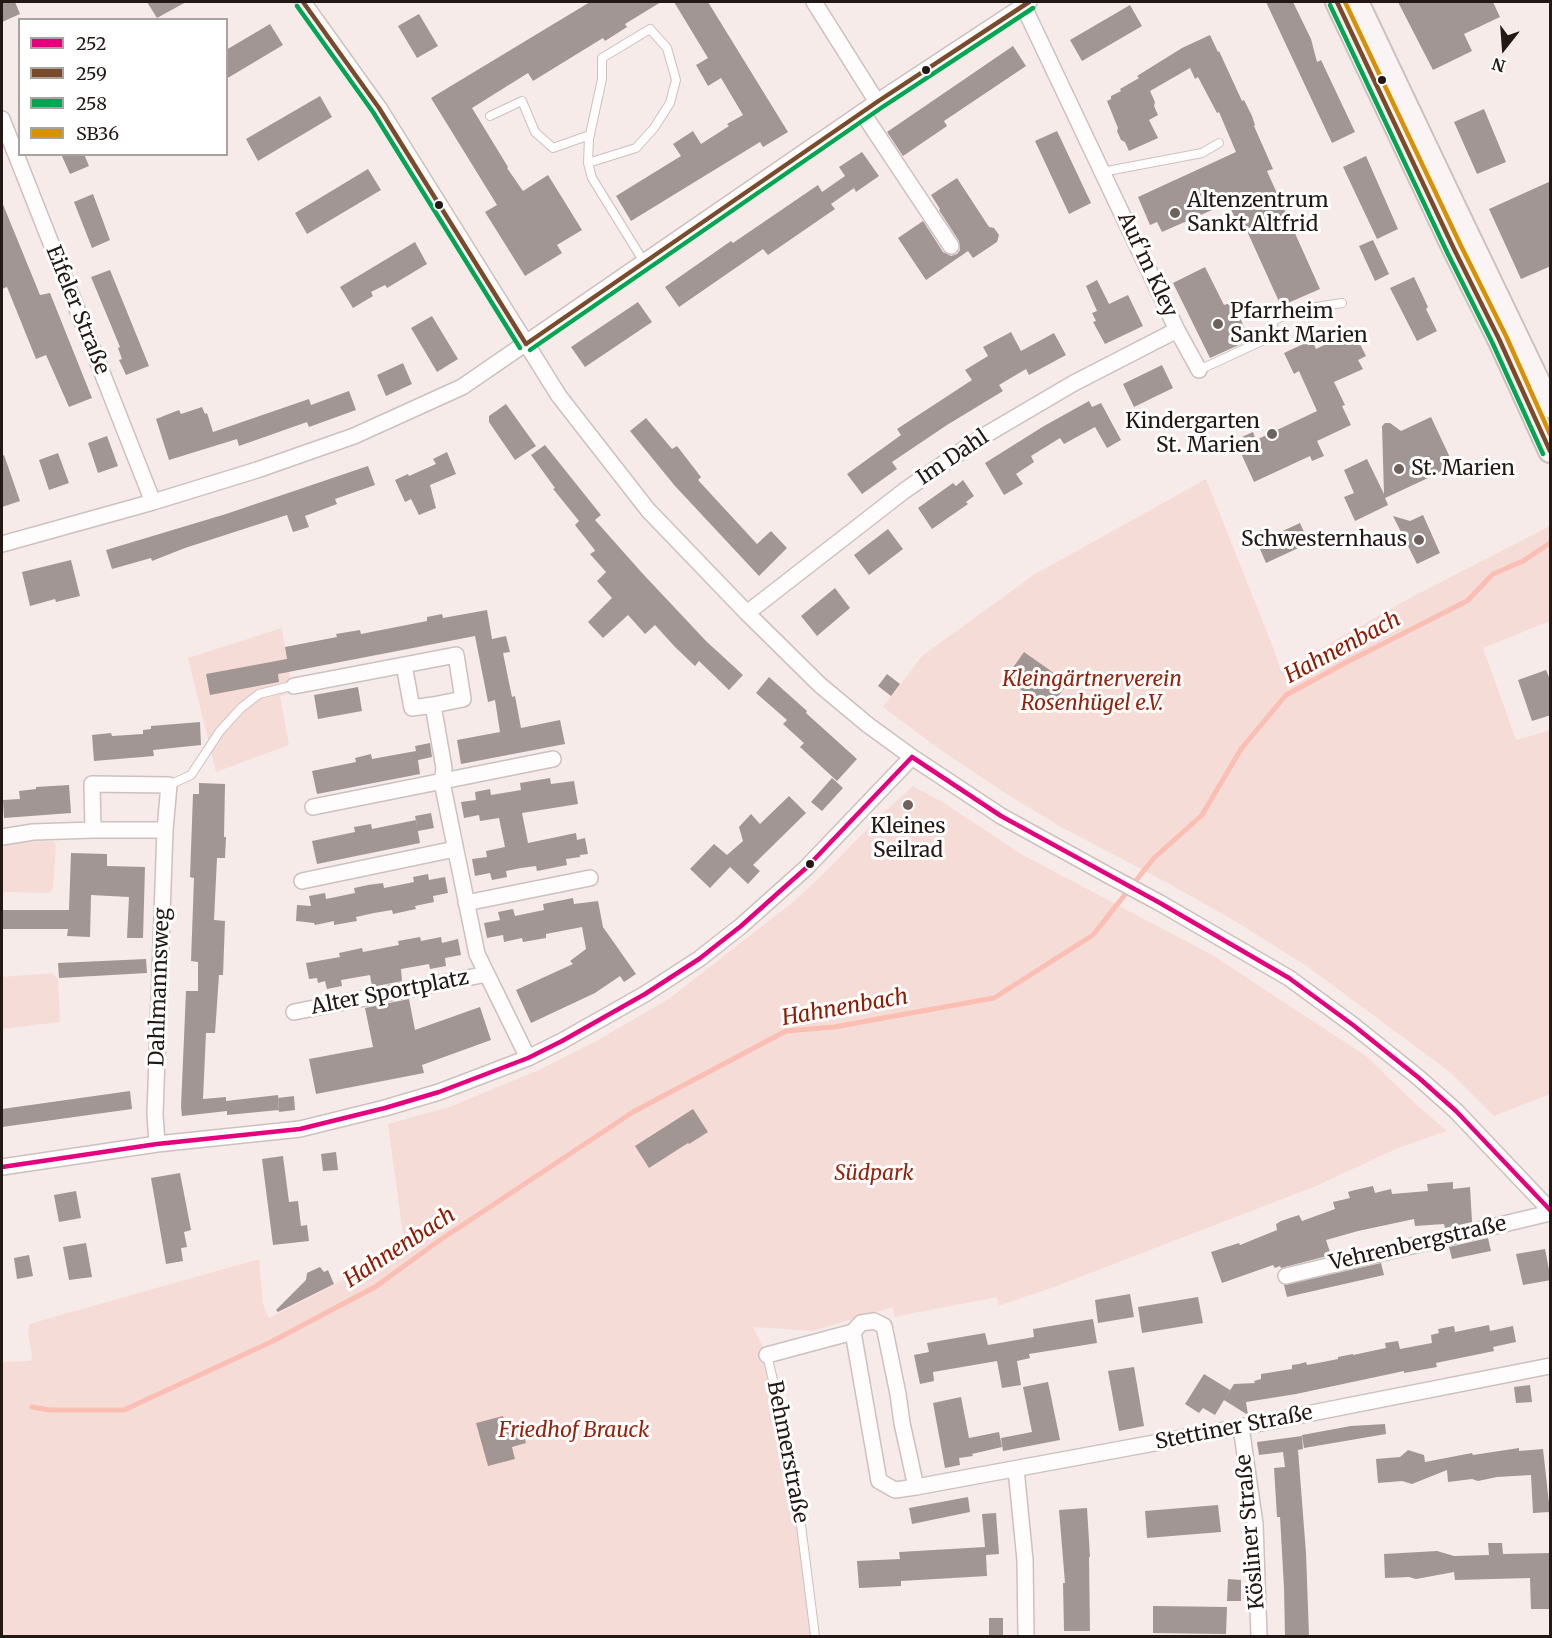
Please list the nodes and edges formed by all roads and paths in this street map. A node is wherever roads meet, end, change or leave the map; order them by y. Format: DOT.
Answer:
graph roads {
  1 [pos="303,2"];
  2 [pos="814,2"];
  3 [pos="1337,2"];
  4 [pos="1357,2"];
  5 [pos="1026,3"];
  6 [pos="877,102"];
  7 [pos="862,112"];
  8 [pos="490,116"];
  9 [pos="2,119"];
  10 [pos="590,135"];
  11 [pos="1219,144"];
  12 [pos="588,163"];
  13 [pos="1102,172"];
  14 [pos="951,246"];
  15 [pos="644,262"];
  16 [pos="1342,303"];
  17 [pos="1178,330"];
  18 [pos="525,344"];
  19 [pos="1198,370"];
  20 [pos="1551,406"];
  21 [pos="1551,451"];
  22 [pos="153,502"];
  23 [pos="2,544"];
  24 [pos="747,613"];
  25 [pos="404,664"];
  26 [pos="290,687"];
  27 [pos="433,705"];
  28 [pos="912,757"];
  29 [pos="553,759"];
  30 [pos="442,782"];
  31 [pos="169,785"];
  32 [pos="313,807"];
  33 [pos="93,830"];
  34 [pos="165,830"];
  35 [pos="2,837"];
  36 [pos="455,849"];
  37 [pos="590,878"];
  38 [pos="302,881"];
  39 [pos="466,903"];
  40 [pos="487,974"];
  41 [pos="294,1012"];
  42 [pos="528,1058"];
  43 [pos="157,1144"];
  44 [pos="2,1167"];
  45 [pos="1551,1212"];
  46 [pos="1286,1276"];
  47 [pos="853,1332"];
  48 [pos="767,1355"];
  49 [pos="1551,1366"];
  50 [pos="1241,1427"];
  51 [pos="1016,1469"];
  52 [pos="916,1487"];
  53 [pos="816,1636"];
  54 [pos="1026,1636"];
  55 [pos="1259,1636"];
  1 -- 18 [label="street, Vehrenbergstraße"];
  2 -- 6 [label="street"];
  3 -- 21 [label="main road"];
  4 -- 20 [label="main road"];
  5 -- 6 [label="street"];
  5 -- 13 [label="street, Auf'm Kley"];
  6 -- 7 [label="street"];
  7 -- 14 [label="street"];
  7 -- 15 [label="street"];
  8 -- 10 [label="lane"];
  9 -- 22 [label="street, Eifeler Straße"];
  10 -- 12 [label="lane"];
  10 -- 12 [label="lane"];
  11 -- 13 [label="lane"];
  12 -- 15 [label="lane"];
  13 -- 17 [label="street, Auf'm Kley"];
  15 -- 18 [label="street"];
  16 -- 19 [label="lane, Auf'm Kley"];
  17 -- 19 [label="street, Auf'm Kley"];
  17 -- 24 [label="street, Im Dahl"];
  18 -- 22 [label="street"];
  18 -- 24 [label="street, Vehrenbergstraße"];
  22 -- 23 [label="street"];
  24 -- 28 [label="street, Vehrenbergstraße"];
  25 -- 26 [label="street"];
  25 -- 27 [label="street"];
  25 -- 27 [label="street"];
  26 -- 31 [label="lane"];
  27 -- 30 [label="street, Alter Sportplatz"];
  28 -- 42 [label="street"];
  28 -- 45 [label="street, Vehrenbergstraße"];
  29 -- 30 [label="street"];
  30 -- 32 [label="street"];
  30 -- 36 [label="street, Alter Sportplatz"];
  31 -- 33 [label="street"];
  31 -- 34 [label="street, Dahlmannsweg"];
  33 -- 34 [label="street"];
  33 -- 35 [label="street"];
  34 -- 43 [label="street, Dahlmannsweg"];
  36 -- 38 [label="street"];
  36 -- 39 [label="street, Alter Sportplatz"];
  37 -- 39 [label="street"];
  39 -- 40 [label="street, Alter Sportplatz"];
  40 -- 41 [label="street, Alter Sportplatz"];
  40 -- 42 [label="street, Alter Sportplatz"];
  42 -- 43 [label="street"];
  43 -- 44 [label="street"];
  45 -- 46 [label="street, Vehrenbergstraße"];
  47 -- 48 [label="street, Behmerstraße"];
  47 -- 52 [label="street, Stettiner Straße"];
  47 -- 52 [label="street"];
  48 -- 53 [label="lane, Behmerstraße"];
  49 -- 50 [label="street, Stettiner Straße"];
  50 -- 51 [label="street, Stettiner Straße"];
  50 -- 55 [label="street, Kösliner Straße"];
  51 -- 52 [label="street, Stettiner Straße"];
  51 -- 54 [label="street"];
}
